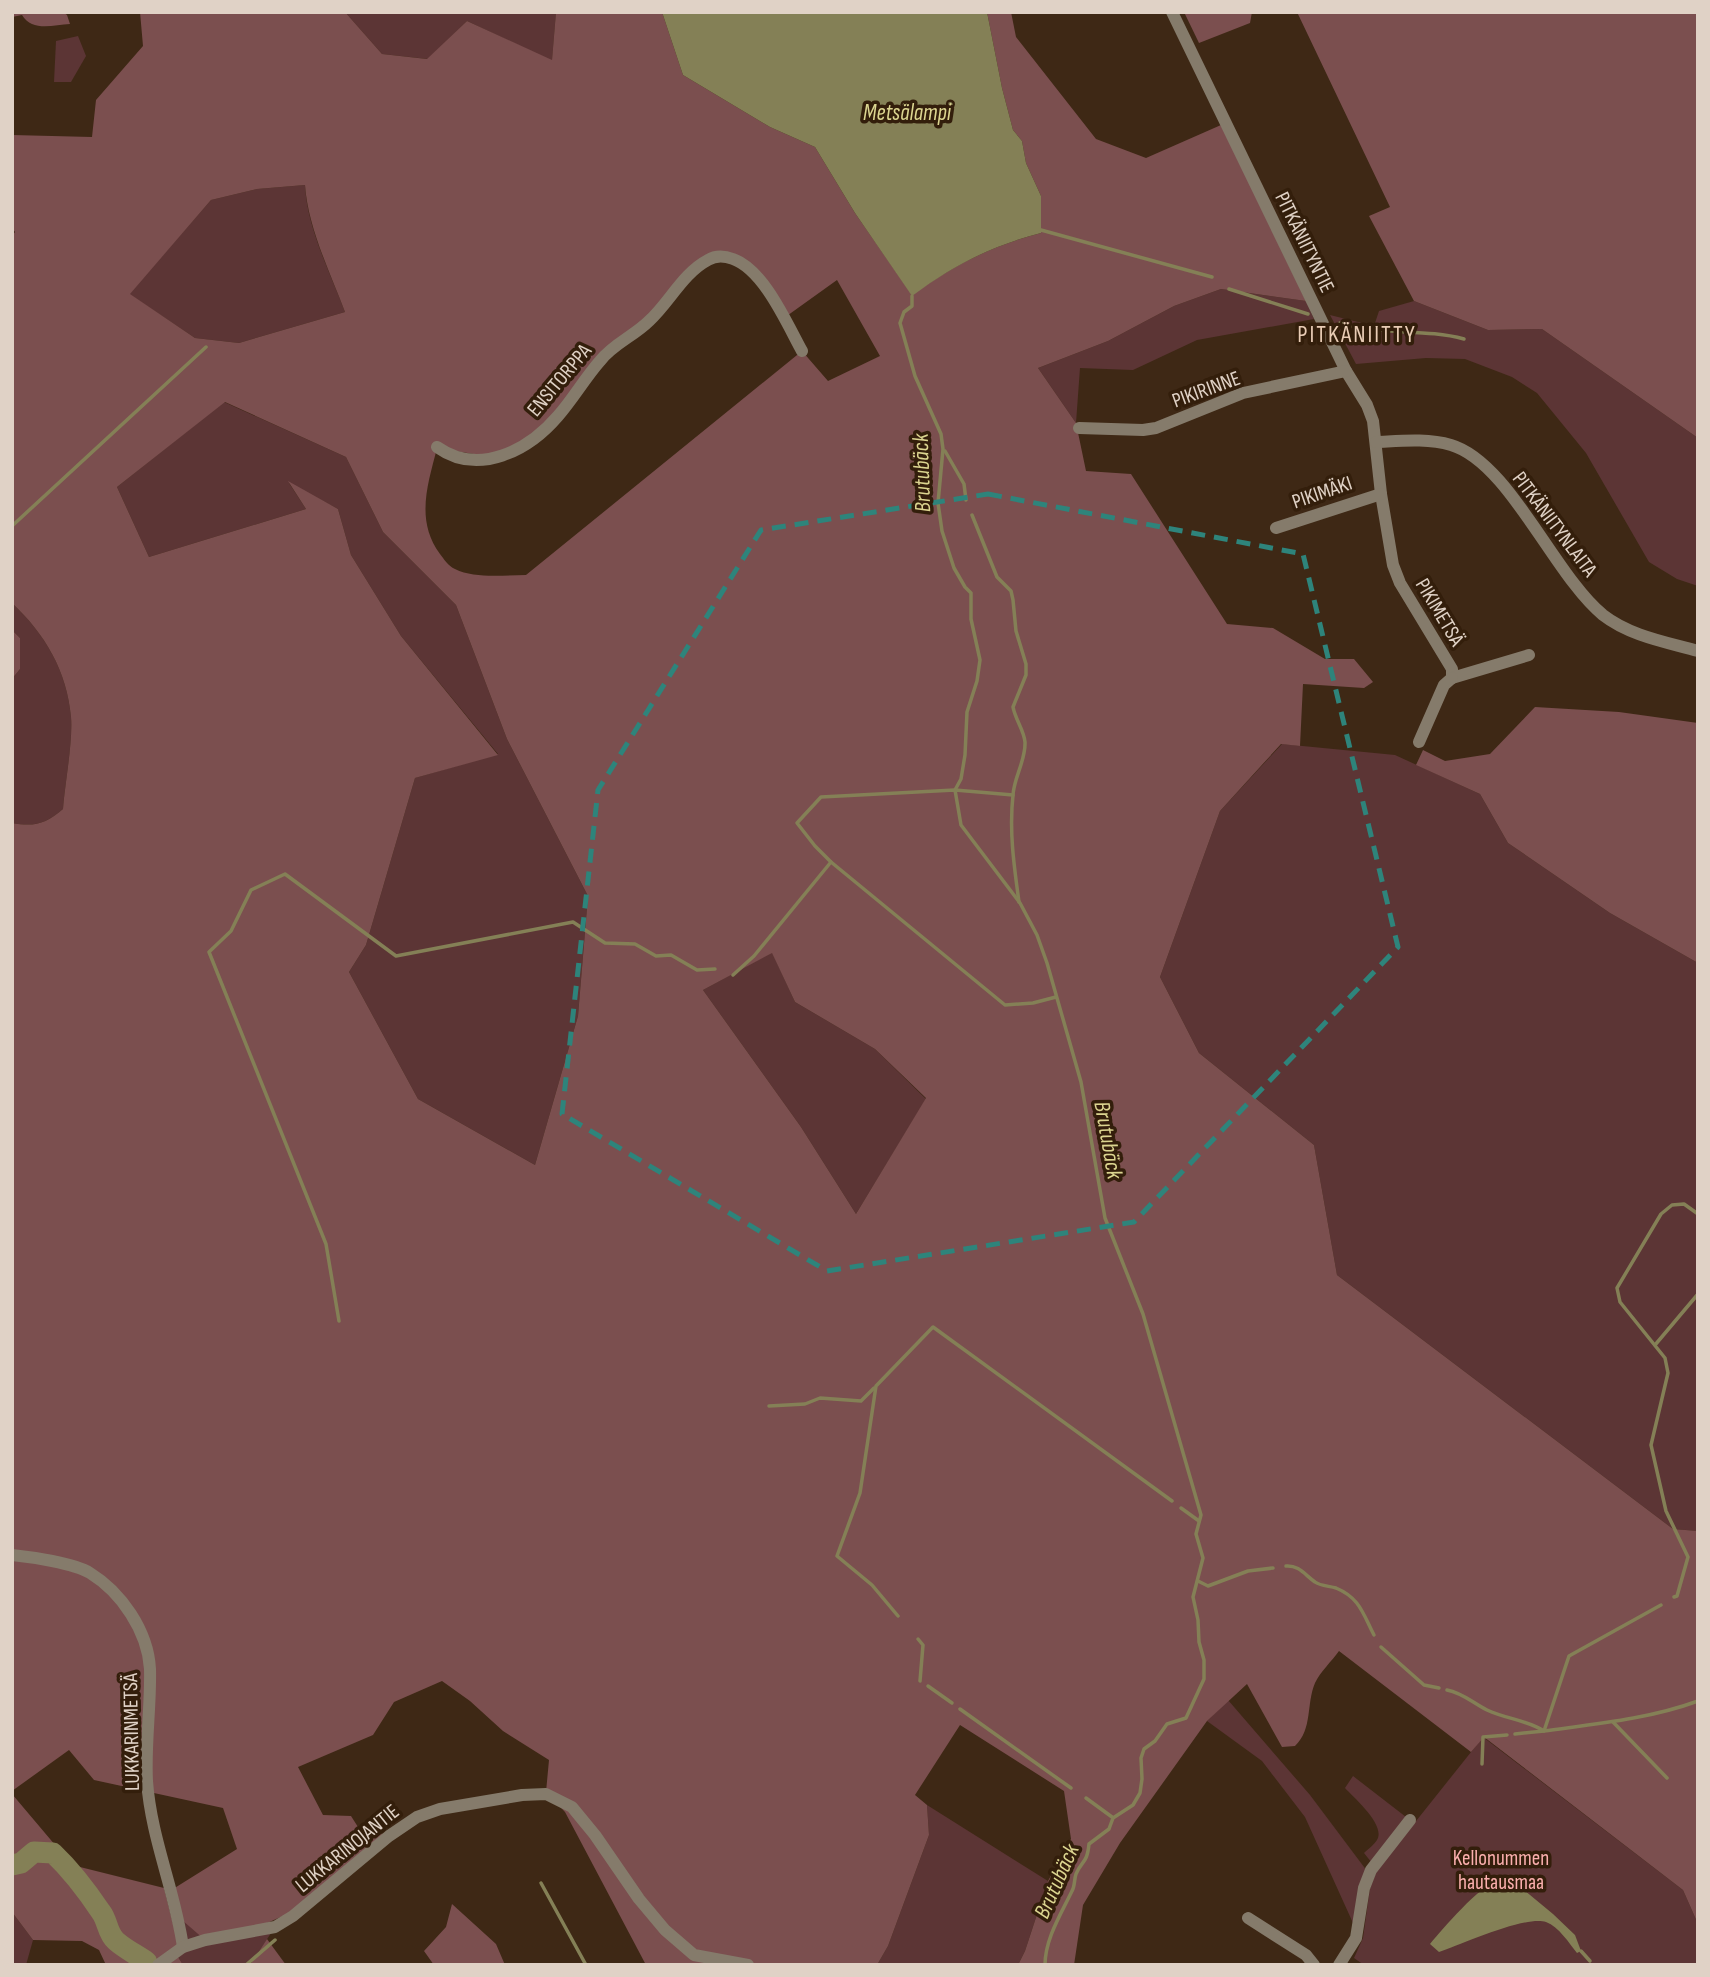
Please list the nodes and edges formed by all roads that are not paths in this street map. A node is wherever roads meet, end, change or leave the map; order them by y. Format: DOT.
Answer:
graph roads {
  1 [pos="1172,12"];
  2 [pos="802,351"];
  3 [pos="1346,371"];
  4 [pos="1079,428"];
  5 [pos="1376,442"];
  6 [pos="437,447"];
  7 [pos="1381,494"];
  8 [pos="1276,528"];
  9 [pos="1698,651"];
  10 [pos="1529,655"];
  11 [pos="1452,678"];
  12 [pos="1419,742"];
  13 [pos="12,1555"];
  14 [pos="1410,1820"];
  15 [pos="1248,1918"];
  16 [pos="183,1947"];
  17 [pos="158,1965"];
  18 [pos="748,1965"];
  19 [pos="1314,1965"];
  20 [pos="1339,1965"];
  1 -- 3 [label="street, PITKÄNIITYNTIE"];
  2 -- 6 [label="street, ENSITORPPA"];
  3 -- 4 [label="street, PIKIRINNE"];
  3 -- 5 [label="street, PITKÄNIITYNTIE"];
  5 -- 7 [label="street, PITKÄNIITYNTIE"];
  5 -- 9 [label="street, PITKÄNIITYNLAITA"];
  7 -- 8 [label="street, PIKIMÄKI"];
  7 -- 11 [label="street, PIKIMETSÄ"];
  10 -- 11 [label="street"];
  11 -- 12 [label="street, PIKIMETSÄ"];
  13 -- 16 [label="street, LUKKARINMETSÄ"];
  14 -- 20 [label="street"];
  15 -- 19 [label="street"];
  16 -- 17 [label="street, LUKKARINOJANTIE"];
  16 -- 18 [label="street, LUKKARINOJANTIE"];
}
